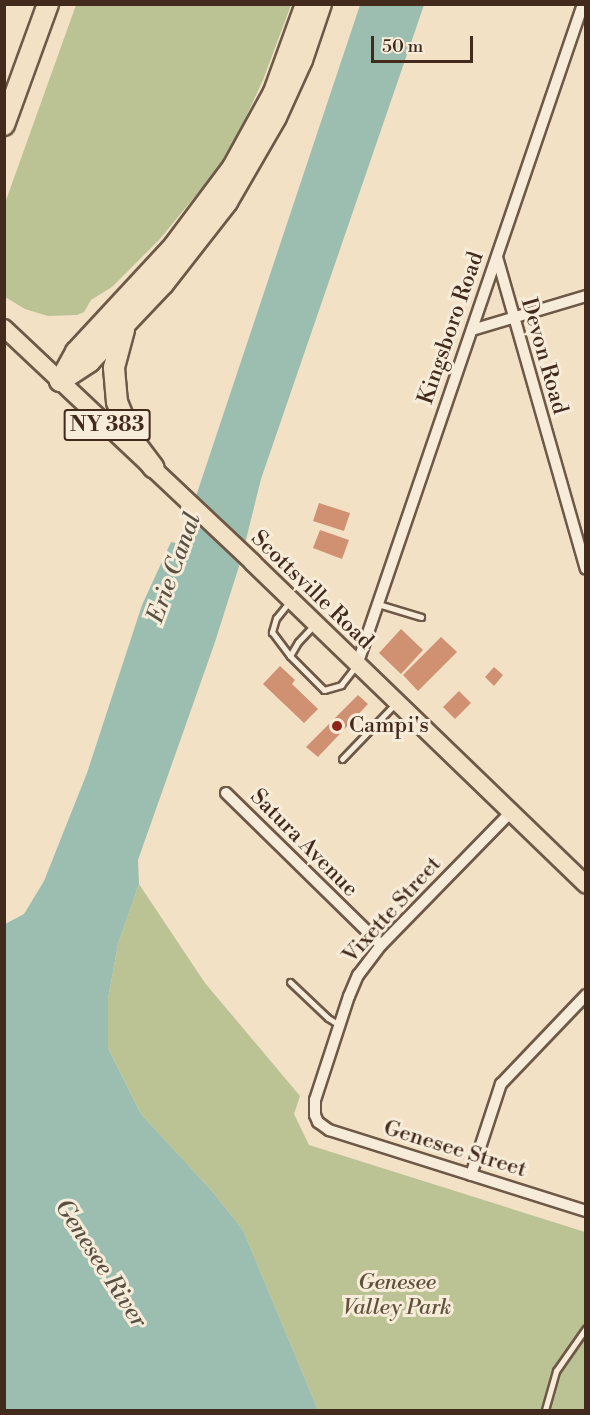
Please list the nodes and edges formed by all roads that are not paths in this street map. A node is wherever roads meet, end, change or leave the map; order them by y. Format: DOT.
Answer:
graph roads {
  1 [pos="49,4"];
  2 [pos="306,4"];
  3 [pos="321,4"];
  4 [pos="583,4"];
  5 [pos="4,124"];
  6 [pos="496,257"];
  7 [pos="585,296"];
  8 [pos="132,318"];
  9 [pos="513,318"];
  10 [pos="4,328"];
  11 [pos="472,330"];
  12 [pos="60,381"];
  13 [pos="154,468"];
  14 [pos="585,569"];
  15 [pos="291,600"];
  16 [pos="378,604"];
  17 [pos="421,617"];
  18 [pos="315,624"];
  19 [pos="290,656"];
  20 [pos="357,665"];
  21 [pos="396,703"];
  22 [pos="342,759"];
  23 [pos="226,793"];
  24 [pos="510,814"];
  25 [pos="585,885"];
  26 [pos="381,945"];
  27 [pos="290,982"];
  28 [pos="585,995"];
  29 [pos="339,1025"];
  30 [pos="316,1119"];
  31 [pos="471,1175"];
  32 [pos="585,1211"];
  33 [pos="585,1328"];
  34 [pos="545,1410"];
  1 -- 5 [label="highway"];
  2 -- 12 [label="highway"];
  3 -- 8 [label="highway"];
  4 -- 6 [label="street, Kingsboro Road"];
  6 -- 9 [label="street, Devon Road"];
  6 -- 11 [label="street, Kingsboro Road"];
  7 -- 9 [label="street"];
  8 -- 12 [label="highway"];
  8 -- 13 [label="highway"];
  9 -- 11 [label="street"];
  9 -- 14 [label="street, Devon Road"];
  10 -- 12 [label="main road, Scottsville Road / NY 383"];
  11 -- 16 [label="street, Kingsboro Road"];
  12 -- 13 [label="main road, Scottsville Road / NY 383"];
  13 -- 15 [label="main road, Scottsville Road / NY 383"];
  15 -- 18 [label="main road, Scottsville Road / NY 383"];
  15 -- 19 [label="lane"];
  16 -- 17 [label="lane"];
  16 -- 20 [label="street, Kingsboro Road"];
  18 -- 19 [label="lane"];
  18 -- 20 [label="main road, Scottsville Road / NY 383"];
  19 -- 20 [label="lane"];
  20 -- 21 [label="main road, Scottsville Road / NY 383"];
  21 -- 22 [label="lane"];
  21 -- 24 [label="main road, Scottsville Road / NY 383"];
  23 -- 26 [label="street, Satura Avenue"];
  24 -- 25 [label="main road, Scottsville Road / NY 383"];
  24 -- 26 [label="street, Vixette Street"];
  26 -- 29 [label="street, Vixette Street"];
  27 -- 29 [label="lane"];
  28 -- 31 [label="street"];
  29 -- 30 [label="street, Vixette Street"];
  30 -- 31 [label="street, Genesee Street"];
  31 -- 32 [label="street, Genesee Street"];
  33 -- 34 [label="lane"];
}
